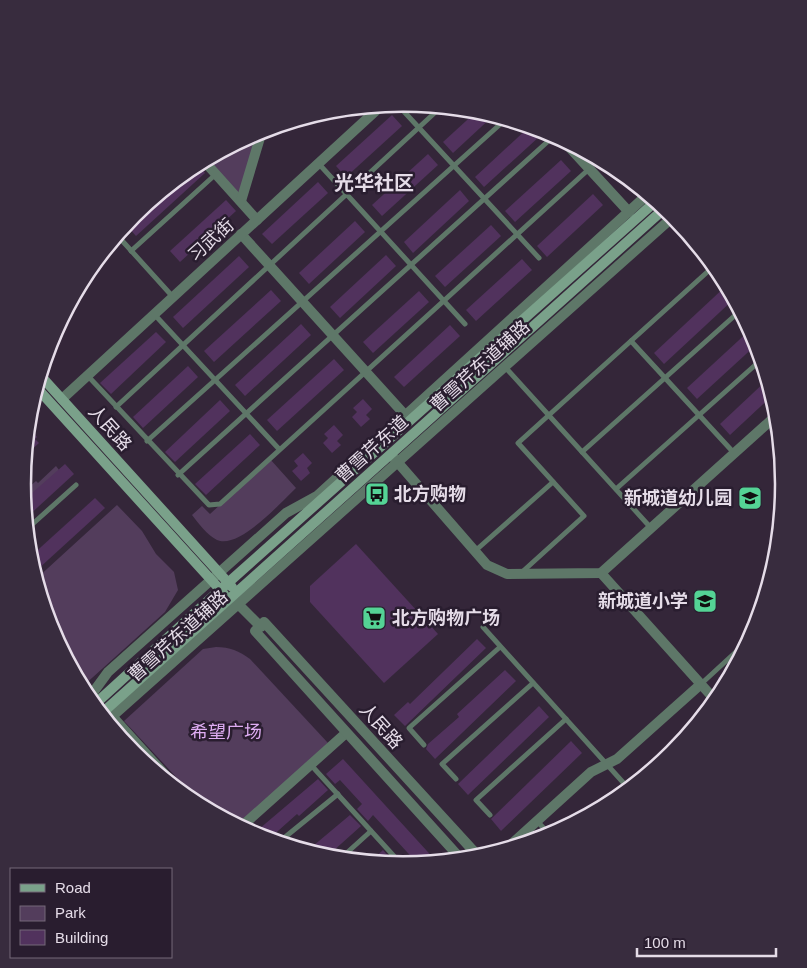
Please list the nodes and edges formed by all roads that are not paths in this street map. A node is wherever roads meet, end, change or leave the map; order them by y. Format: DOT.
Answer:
graph roads {
  1 [pos="405,112"];
  2 [pos="434,113"];
  3 [pos="373,114"];
  4 [pos="500,124"];
  5 [pos="419,127"];
  6 [pos="259,141"];
  7 [pos="549,141"];
  8 [pos="577,155"];
  9 [pos="318,164"];
  10 [pos="454,165"];
  11 [pos="209,167"];
  12 [pos="589,168"];
  13 [pos="216,174"];
  14 [pos="346,194"];
  15 [pos="484,199"];
  16 [pos="643,199"];
  17 [pos="241,201"];
  18 [pos="651,206"];
  19 [pos="629,212"];
  20 [pos="659,213"];
  21 [pos="257,220"];
  22 [pos="668,222"];
  23 [pos="380,231"];
  24 [pos="241,234"];
  25 [pos="516,234"];
  26 [pos="122,241"];
  27 [pos="131,251"];
  28 [pos="538,258"];
  29 [pos="411,265"];
  30 [pos="269,266"];
  31 [pos="709,271"];
  32 [pos="173,297"];
  33 [pos="443,300"];
  34 [pos="302,302"];
  35 [pos="154,314"];
  36 [pos="735,315"];
  37 [pos="465,324"];
  38 [pos="333,336"];
  39 [pos="631,341"];
  40 [pos="183,345"];
  41 [pos="756,364"];
  42 [pos="504,366"];
  43 [pos="365,371"];
  44 [pos="87,375"];
  45 [pos="665,378"];
  46 [pos="215,380"];
  47 [pos="46,381"];
  48 [pos="42,395"];
  49 [pos="62,398"];
  50 [pos="116,407"];
  51 [pos="246,413"];
  52 [pos="405,415"];
  53 [pos="699,415"];
  54 [pos="549,416"];
  55 [pos="771,421"];
  56 [pos="147,441"];
  57 [pos="279,449"];
  58 [pos="582,452"];
  59 [pos="734,453"];
  60 [pos="394,458"];
  61 [pos="178,475"];
  62 [pos="553,482"];
  63 [pos="76,485"];
  64 [pos="616,490"];
  65 [pos="33,523"];
  66 [pos="651,528"];
  67 [pos="475,550"];
  68 [pos="521,573"];
  69 [pos="601,573"];
  70 [pos="215,576"];
  71 [pos="229,583"];
  72 [pos="220,590"];
  73 [pos="232,595"];
  74 [pos="238,604"];
  75 [pos="261,627"];
  76 [pos="483,627"];
  77 [pos="500,646"];
  78 [pos="735,653"];
  79 [pos="533,683"];
  80 [pos="701,684"];
  81 [pos="94,691"];
  82 [pos="710,695"];
  83 [pos="100,700"];
  84 [pos="107,709"];
  85 [pos="112,716"];
  86 [pos="566,719"];
  87 [pos="346,732"];
  88 [pos="424,744"];
  89 [pos="311,764"];
  90 [pos="608,765"];
  91 [pos="456,779"];
  92 [pos="624,783"];
  93 [pos="338,794"];
  94 [pos="490,815"];
  95 [pos="537,820"];
  96 [pos="247,822"];
  97 [pos="544,829"];
  98 [pos="371,831"];
  99 [pos="286,837"];
  100 [pos="518,838"];
  101 [pos="471,850"];
  102 [pos="348,852"];
  103 [pos="455,852"];
  104 [pos="393,856"];
  1 -- 5 [label="lane"];
  2 -- 5 [label="lane"];
  3 -- 9 [label="street, 习武街"];
  4 -- 10 [label="lane"];
  5 -- 10 [label="lane"];
  5 -- 14 [label="lane"];
  6 -- 17 [label="street"];
  7 -- 15 [label="lane"];
  8 -- 12 [label="street"];
  9 -- 14 [label="lane"];
  9 -- 21 [label="street, 习武街"];
  10 -- 15 [label="lane"];
  10 -- 23 [label="lane"];
  11 -- 13 [label="street"];
  12 -- 19 [label="street"];
  12 -- 25 [label="lane"];
  13 -- 17 [label="street"];
  13 -- 27 [label="lane"];
  14 -- 23 [label="lane"];
  14 -- 30 [label="lane"];
  15 -- 25 [label="lane"];
  15 -- 29 [label="lane"];
  16 -- 19 [label="street, 曹雪芹东道辅路"];
  17 -- 21 [label="street"];
  18 -- 71 [label="main road, 曹雪芹东道"];
  19 -- 52 [label="street, 曹雪芹东道辅路"];
  20 -- 60 [label="main road, 曹雪芹东道"];
  21 -- 24 [label="street, 习武街"];
  22 -- 42 [label="street, 曹雪芹东道辅路"];
  23 -- 29 [label="lane"];
  23 -- 34 [label="lane"];
  24 -- 30 [label="street"];
  24 -- 32 [label="street, 习武街"];
  25 -- 28 [label="lane"];
  25 -- 33 [label="lane"];
  26 -- 27 [label="lane"];
  27 -- 32 [label="lane"];
  29 -- 33 [label="lane"];
  29 -- 38 [label="lane"];
  30 -- 34 [label="street"];
  30 -- 40 [label="lane"];
  31 -- 39 [label="lane"];
  32 -- 35 [label="street, 习武街"];
  33 -- 37 [label="lane"];
  33 -- 43 [label="lane"];
  34 -- 38 [label="street"];
  34 -- 46 [label="lane"];
  35 -- 40 [label="lane"];
  35 -- 44 [label="street, 习武街"];
  36 -- 45 [label="lane"];
  38 -- 43 [label="street"];
  38 -- 51 [label="lane"];
  39 -- 45 [label="lane"];
  39 -- 54 [label="lane"];
  40 -- 46 [label="lane"];
  40 -- 50 [label="lane"];
  41 -- 53 [label="lane"];
  42 -- 54 [label="lane"];
  42 -- 60 [label="street, 曹雪芹东道辅路"];
  43 -- 52 [label="street"];
  43 -- 57 [label="lane"];
  44 -- 49 [label="street, 习武街"];
  44 -- 50 [label="lane"];
  45 -- 53 [label="lane"];
  45 -- 58 [label="lane"];
  46 -- 51 [label="lane"];
  46 -- 56 [label="lane"];
  47 -- 49 [label="main road, 人民路"];
  48 -- 70 [label="main road, 人民路"];
  49 -- 70 [label="main road, 人民路"];
  50 -- 56 [label="lane"];
  51 -- 57 [label="lane"];
  51 -- 61 [label="lane"];
  52 -- 70 [label="street, 曹雪芹东道辅路"];
  53 -- 59 [label="lane"];
  53 -- 64 [label="lane"];
  54 -- 58 [label="lane"];
  54 -- 62 [label="lane"];
  55 -- 59 [label="street"];
  56 -- 61 [label="lane"];
  57 -- 61 [label="lane"];
  58 -- 64 [label="lane"];
  59 -- 66 [label="street"];
  60 -- 67 [label="street"];
  60 -- 73 [label="main road, 曹雪芹东道"];
  60 -- 74 [label="street, 曹雪芹东道辅路"];
  62 -- 67 [label="lane"];
  62 -- 68 [label="lane"];
  63 -- 65 [label="lane"];
  64 -- 66 [label="lane"];
  66 -- 69 [label="street"];
  67 -- 68 [label="street"];
  68 -- 69 [label="street"];
  69 -- 80 [label="street"];
  70 -- 71 [label="main road, 人民路"];
  70 -- 72 [label="main road, 人民路"];
  70 -- 81 [label="street, 曹雪芹东道辅路"];
  71 -- 72 [label="main road, 曹雪芹东道"];
  71 -- 73 [label="main road, 人民路"];
  72 -- 73 [label="main road, 人民路"];
  72 -- 83 [label="main road, 曹雪芹东道"];
  73 -- 84 [label="main road, 曹雪芹东道"];
  74 -- 75 [label="street, 人民路"];
  74 -- 85 [label="street, 曹雪芹东道辅路"];
  75 -- 87 [label="street, 人民路"];
  75 -- 101 [label="street, 人民路"];
  76 -- 77 [label="lane"];
  77 -- 79 [label="lane"];
  77 -- 88 [label="lane"];
  78 -- 80 [label="lane"];
  79 -- 86 [label="lane"];
  79 -- 91 [label="lane"];
  80 -- 82 [label="street"];
  80 -- 90 [label="street"];
  86 -- 90 [label="lane"];
  86 -- 94 [label="lane"];
  87 -- 89 [label="street"];
  87 -- 103 [label="street, 人民路"];
  89 -- 93 [label="lane"];
  89 -- 96 [label="street"];
  90 -- 92 [label="lane"];
  90 -- 95 [label="street"];
  93 -- 98 [label="lane"];
  93 -- 99 [label="lane"];
  95 -- 97 [label="lane"];
  95 -- 100 [label="street"];
  98 -- 102 [label="lane"];
  98 -- 104 [label="lane"];
}
